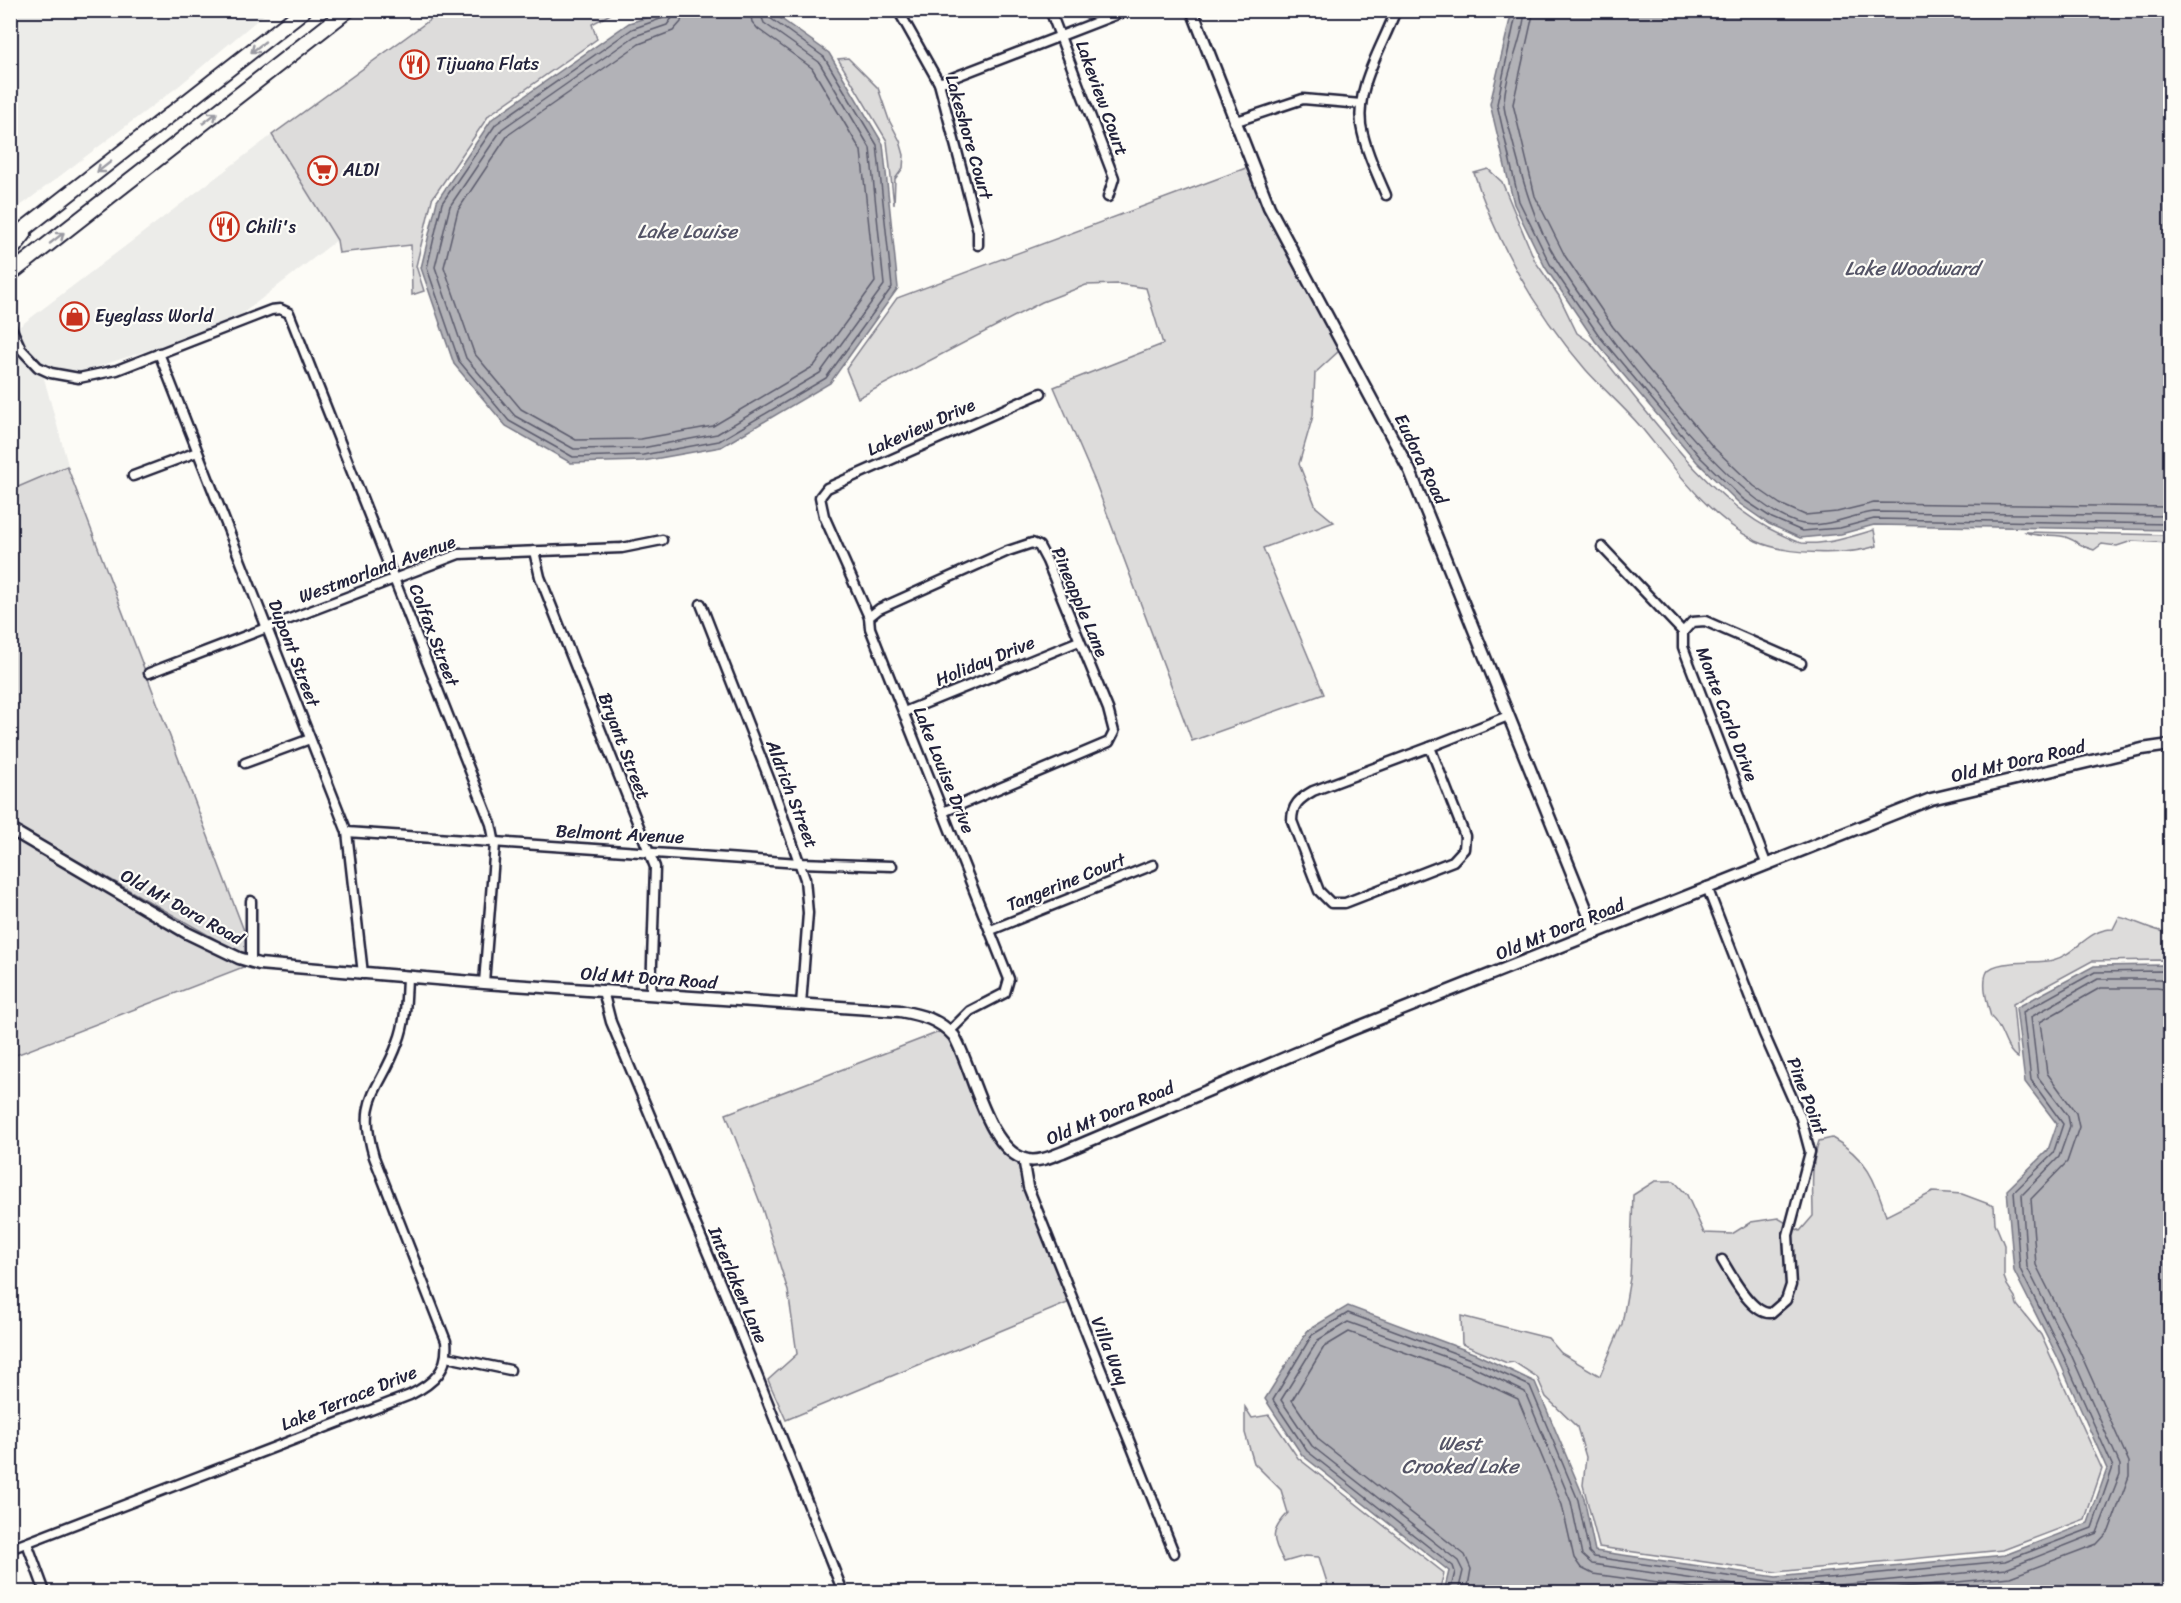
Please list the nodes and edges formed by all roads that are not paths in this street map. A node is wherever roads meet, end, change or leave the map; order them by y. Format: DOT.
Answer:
graph roads {
  1 [pos="304,10"];
  2 [pos="348,10"];
  3 [pos="898,10"];
  4 [pos="1050,10"];
  5 [pos="1128,10"];
  6 [pos="1192,10"];
  7 [pos="1396,10"];
  8 [pos="1062,36"];
  9 [pos="939,82"];
  10 [pos="1361,104"];
  11 [pos="1234,122"];
  12 [pos="1386,195"];
  13 [pos="1108,197"];
  14 [pos="33,222"];
  15 [pos="10,240"];
  16 [pos="978,245"];
  17 [pos="10,252"];
  18 [pos="10,274"];
  19 [pos="10,325"];
  20 [pos="159,353"];
  21 [pos="1041,393"];
  22 [pos="197,452"];
  23 [pos="133,476"];
  24 [pos="820,497"];
  25 [pos="662,540"];
  26 [pos="1602,547"];
  27 [pos="534,551"];
  28 [pos="394,579"];
  29 [pos="701,604"];
  30 [pos="870,617"];
  31 [pos="266,628"];
  32 [pos="1683,632"];
  33 [pos="1079,641"];
  34 [pos="1801,663"];
  35 [pos="149,673"];
  36 [pos="904,712"];
  37 [pos="1508,716"];
  38 [pos="310,739"];
  39 [pos="2170,745"];
  40 [pos="1430,747"];
  41 [pos="245,763"];
  42 [pos="943,812"];
  43 [pos="10,829"];
  44 [pos="347,832"];
  45 [pos="495,844"];
  46 [pos="649,852"];
  47 [pos="800,863"];
  48 [pos="1766,863"];
  49 [pos="1153,865"];
  50 [pos="892,866"];
  51 [pos="1707,887"];
  52 [pos="251,901"];
  53 [pos="991,930"];
  54 [pos="1596,933"];
  55 [pos="251,962"];
  56 [pos="363,974"];
  57 [pos="407,977"];
  58 [pos="484,983"];
  59 [pos="603,991"];
  60 [pos="651,994"];
  61 [pos="801,1005"];
  62 [pos="950,1031"];
  63 [pos="1023,1158"];
  64 [pos="1722,1260"];
  65 [pos="447,1357"];
  66 [pos="510,1370"];
  67 [pos="27,1543"];
  68 [pos="10,1549"];
  69 [pos="1174,1553"];
  70 [pos="45,1593"];
  71 [pos="843,1593"];
  1 -- 14 [label="main road, one-way"];
  18 -- 2 [label="main road, one-way"];
  3 -- 9 [label="street, Lakeshore Court"];
  4 -- 8 [label="street, Lakeview Court"];
  5 -- 8 [label="street"];
  6 -- 11 [label="street, Eudora Road"];
  7 -- 10 [label="street"];
  8 -- 9 [label="street"];
  8 -- 13 [label="street, Lakeview Court"];
  9 -- 16 [label="street, Lakeshore Court"];
  10 -- 11 [label="street"];
  10 -- 12 [label="street"];
  11 -- 37 [label="street, Eudora Road"];
  14 -- 15 [label="main road"];
  14 -- 17 [label="main road"];
  19 -- 20 [label="street"];
  20 -- 22 [label="street, Dupont Street"];
  20 -- 28 [label="street, Colfax Street"];
  21 -- 24 [label="street, Lakeview Drive"];
  22 -- 23 [label="street"];
  22 -- 31 [label="street, Dupont Street"];
  24 -- 30 [label="street, Lake Louise Drive"];
  25 -- 27 [label="street, Westmorland Avenue"];
  26 -- 32 [label="street"];
  27 -- 28 [label="street, Westmorland Avenue"];
  27 -- 46 [label="street, Bryant Street"];
  28 -- 31 [label="street, Westmorland Avenue"];
  28 -- 45 [label="street, Colfax Street"];
  29 -- 47 [label="street, Aldrich Street"];
  30 -- 33 [label="street, Pineapple Lane"];
  30 -- 36 [label="street, Lake Louise Drive"];
  31 -- 35 [label="street, Westmorland Avenue"];
  31 -- 38 [label="street, Dupont Street"];
  32 -- 34 [label="street, Monte Carlo Drive"];
  32 -- 48 [label="street, Monte Carlo Drive"];
  33 -- 36 [label="street, Holiday Drive"];
  33 -- 42 [label="street, Pineapple Lane"];
  36 -- 42 [label="street, Lake Louise Drive"];
  37 -- 40 [label="street"];
  37 -- 54 [label="street, Eudora Road"];
  38 -- 41 [label="street"];
  38 -- 44 [label="street, Dupont Street"];
  39 -- 48 [label="street, Old Mt Dora Road"];
  40 -- 40 [label="street"];
  42 -- 53 [label="street, Lake Louise Drive"];
  43 -- 55 [label="street, Old Mt Dora Road"];
  44 -- 45 [label="street, Belmont Avenue"];
  44 -- 56 [label="street, Dupont Street"];
  45 -- 46 [label="street, Belmont Avenue"];
  45 -- 58 [label="street, Colfax Street"];
  46 -- 47 [label="street, Belmont Avenue"];
  46 -- 60 [label="street, Bryant Street"];
  47 -- 50 [label="street, Belmont Avenue"];
  47 -- 61 [label="street, Aldrich Street"];
  48 -- 51 [label="street, Old Mt Dora Road"];
  49 -- 53 [label="street, Tangerine Court"];
  51 -- 54 [label="street, Old Mt Dora Road"];
  51 -- 64 [label="street, Pine Point"];
  52 -- 55 [label="street"];
  53 -- 62 [label="street, Lake Louise Drive"];
  54 -- 63 [label="street, Old Mt Dora Road"];
  55 -- 56 [label="street, Old Mt Dora Road"];
  56 -- 57 [label="street, Old Mt Dora Road"];
  57 -- 58 [label="street, Old Mt Dora Road"];
  57 -- 65 [label="street"];
  58 -- 59 [label="street, Old Mt Dora Road"];
  59 -- 60 [label="street, Old Mt Dora Road"];
  59 -- 71 [label="street, Interlaken Lane"];
  60 -- 61 [label="street, Old Mt Dora Road"];
  61 -- 62 [label="street, Old Mt Dora Road"];
  62 -- 63 [label="street"];
  63 -- 69 [label="street, Villa Way"];
  65 -- 66 [label="street"];
  65 -- 67 [label="street, Lake Terrace Drive"];
  67 -- 68 [label="street, Lake Terrace Drive"];
  67 -- 70 [label="street"];
}
